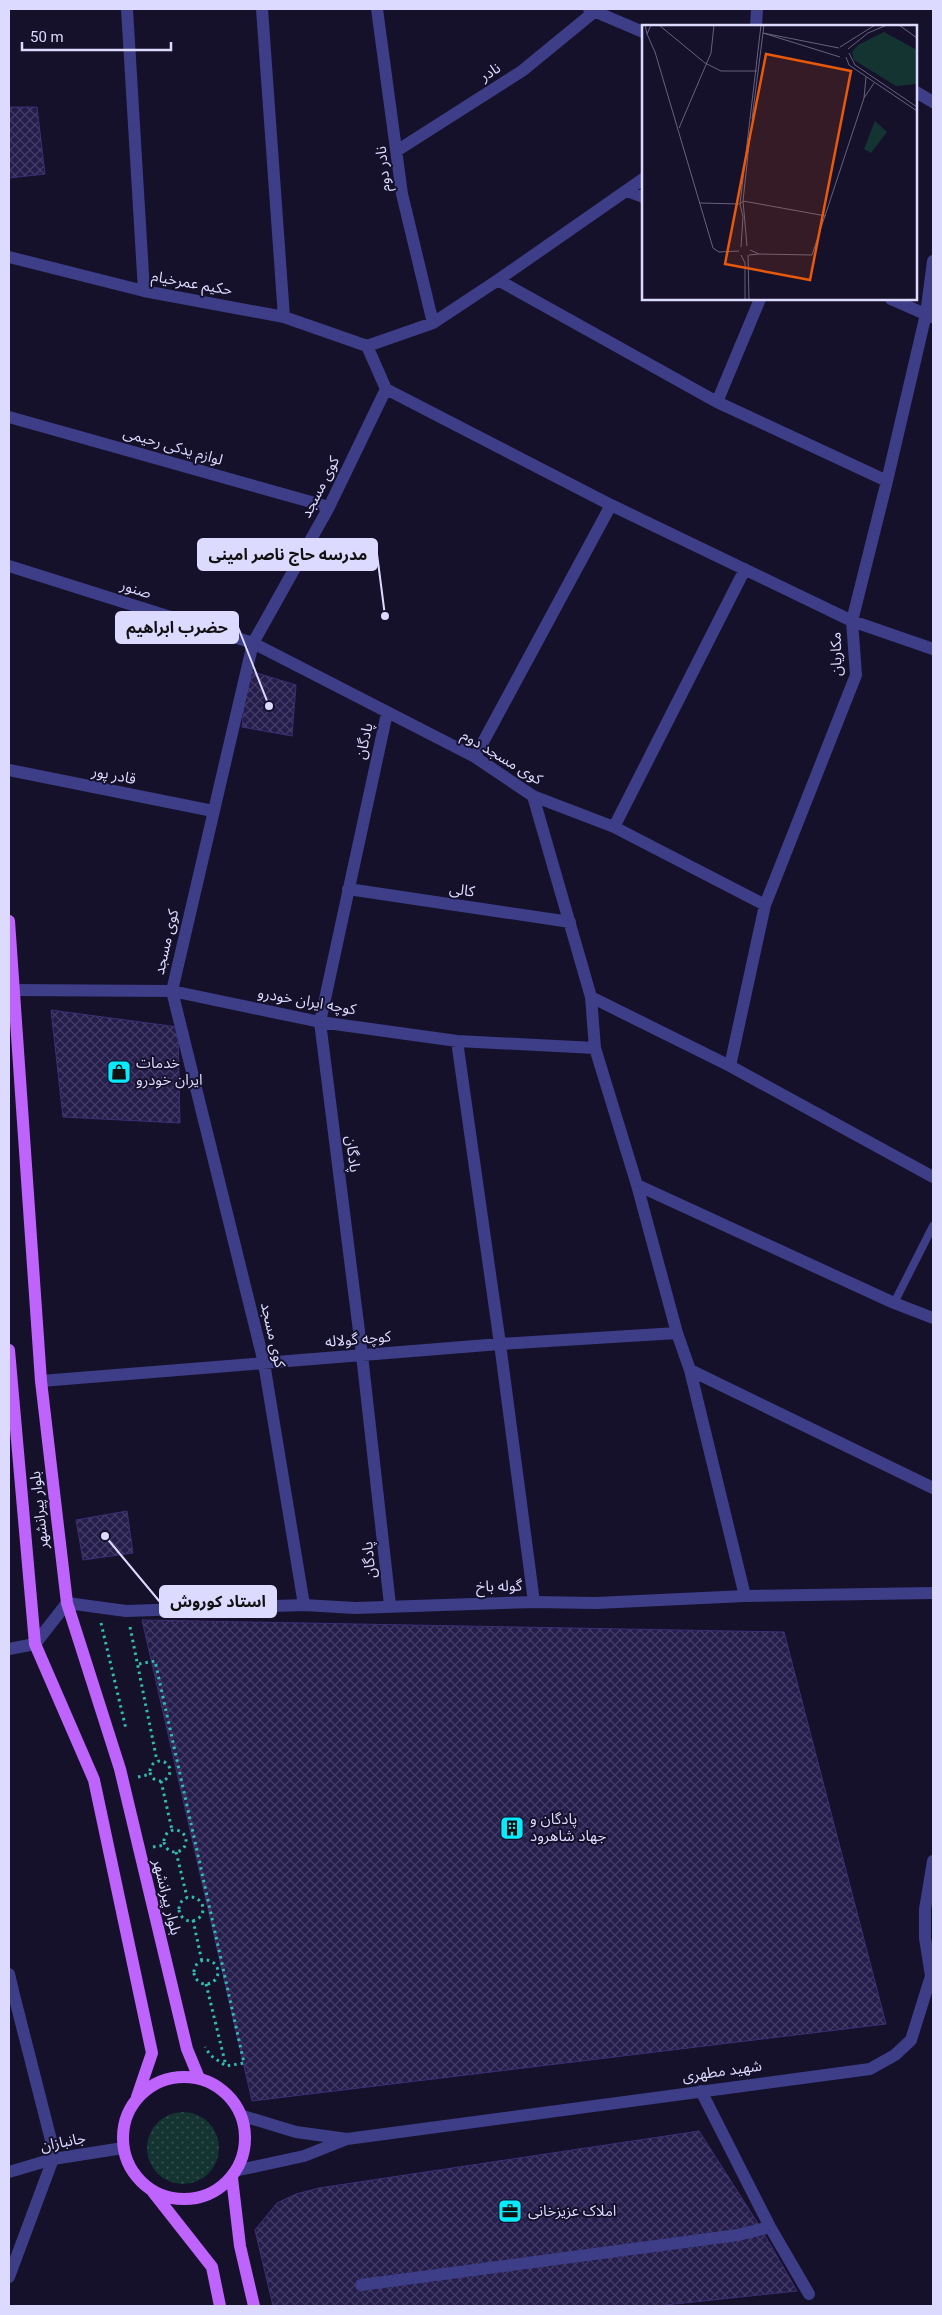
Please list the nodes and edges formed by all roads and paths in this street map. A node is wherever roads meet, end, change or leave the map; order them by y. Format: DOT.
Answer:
graph roads {
  1 [pos="127,9"];
  2 [pos="262,9"];
  3 [pos="377,9"];
  4 [pos="757,9"];
  5 [pos="591,11"];
  6 [pos="756,25"];
  7 [pos="642,32"];
  8 [pos="917,93"];
  9 [pos="933,102"];
  10 [pos="398,150"];
  11 [pos="642,179"];
  12 [pos="627,191"];
  13 [pos="642,197"];
  14 [pos="9,257"];
  15 [pos="933,261"];
  16 [pos="498,280"];
  17 [pos="144,291"];
  18 [pos="760,300"];
  19 [pos="893,300"];
  20 [pos="929,316"];
  21 [pos="284,317"];
  22 [pos="433,323"];
  23 [pos="367,346"];
  24 [pos="386,389"];
  25 [pos="717,402"];
  26 [pos="9,417"];
  27 [pos="887,481"];
  28 [pos="611,505"];
  29 [pos="328,507"];
  30 [pos="9,566"];
  31 [pos="745,569"];
  32 [pos="852,621"];
  33 [pos="254,642"];
  34 [pos="933,650"];
  35 [pos="387,713"];
  36 [pos="475,757"];
  37 [pos="9,770"];
  38 [pos="533,796"];
  39 [pos="213,811"];
  40 [pos="614,827"];
  41 [pos="348,889"];
  42 [pos="765,905"];
  43 [pos="9,921"];
  44 [pos="570,922"];
  45 [pos="14,990"];
  46 [pos="172,991"];
  47 [pos="592,997"];
  48 [pos="320,1022"];
  49 [pos="457,1041"];
  50 [pos="595,1048"];
  51 [pos="730,1066"];
  52 [pos="933,1177"];
  53 [pos="637,1185"];
  54 [pos="933,1226"];
  55 [pos="894,1303"];
  56 [pos="933,1318"];
  57 [pos="677,1333"];
  58 [pos="500,1344"];
  59 [pos="9,1350"];
  60 [pos="362,1354"];
  61 [pos="264,1363"];
  62 [pos="690,1370"];
  63 [pos="41,1380"];
  64 [pos="933,1488"];
  65 [pos="933,1593"];
  66 [pos="745,1596"];
  67 [pos="534,1602"];
  68 [pos="67,1603"];
  69 [pos="304,1604"];
  70 [pos="390,1605"];
  71 [pos="126,1611"];
  72 [pos="35,1644"];
  73 [pos="9,1648"];
  74 [pos="139,1664"];
  75 [pos="157,1761"];
  76 [pos="179,1768"];
  77 [pos="170,1769"];
  78 [pos="151,1774"];
  79 [pos="138,1777"];
  80 [pos="161,1781"];
  81 [pos="172,1830"];
  82 [pos="194,1834"];
  83 [pos="185,1836"];
  84 [pos="165,1845"];
  85 [pos="153,1847"];
  86 [pos="176,1852"];
  87 [pos="933,1861"];
  88 [pos="187,1897"];
  89 [pos="209,1902"];
  90 [pos="202,1906"];
  91 [pos="179,1909"];
  92 [pos="929,1909"];
  93 [pos="174,1911"];
  94 [pos="194,1920"];
  95 [pos="202,1962"];
  96 [pos="9,1974"];
  97 [pos="224,1974"];
  98 [pos="218,1976"];
  99 [pos="196,1978"];
  100 [pos="190,1979"];
  101 [pos="206,1984"];
  102 [pos="11,1995"];
  103 [pos="199,2078"];
  104 [pos="701,2091"];
  105 [pos="137,2097"];
  106 [pos="243,2116"];
  107 [pos="347,2139"];
  108 [pos="123,2148"];
  109 [pos="53,2159"];
  110 [pos="9,2172"];
  111 [pos="235,2174"];
  112 [pos="153,2192"];
  113 [pos="770,2227"];
  114 [pos="9,2277"];
  115 [pos="361,2285"];
  116 [pos="809,2294"];
  117 [pos="220,2306"];
  118 [pos="254,2306"];
  1 -- 17 [label="street"];
  2 -- 21 [label="street"];
  3 -- 10 [label="street, نادر دوم"];
  4 -- 6 [label="street"];
  5 -- 7 [label="street"];
  5 -- 10 [label="street, نادر"];
  8 -- 9 [label="street"];
  10 -- 22 [label="street, نادر دوم"];
  11 -- 12 [label="street"];
  12 -- 13 [label="street"];
  12 -- 16 [label="street"];
  14 -- 17 [label="street, حکیم عمرخیام"];
  15 -- 20 [label="street, مکاریان"];
  16 -- 22 [label="street"];
  16 -- 25 [label="street"];
  17 -- 21 [label="street, حکیم عمرخیام"];
  18 -- 25 [label="street"];
  19 -- 20 [label="street"];
  20 -- 27 [label="street, مکاریان"];
  21 -- 23 [label="street, حکیم عمرخیام"];
  22 -- 23 [label="street"];
  23 -- 24 [label="street"];
  24 -- 28 [label="street"];
  24 -- 29 [label="street, کوی مسجد"];
  25 -- 27 [label="street"];
  26 -- 29 [label="street, لوازم یدکی رحیمی"];
  27 -- 32 [label="street, مکاریان"];
  28 -- 31 [label="street"];
  28 -- 36 [label="street"];
  29 -- 33 [label="street, کوی مسجد"];
  30 -- 33 [label="street, صنور"];
  31 -- 32 [label="street"];
  31 -- 40 [label="street"];
  32 -- 34 [label="street"];
  32 -- 42 [label="street, مکاریان"];
  33 -- 35 [label="street, کوی مسجد دوم"];
  33 -- 39 [label="street, کوی مسجد"];
  35 -- 36 [label="street, کوی مسجد دوم"];
  35 -- 41 [label="street, پادگان"];
  36 -- 38 [label="street, کوی مسجد دوم"];
  37 -- 39 [label="street, قادر پور"];
  38 -- 40 [label="street, کوی مسجد دوم"];
  38 -- 44 [label="street"];
  39 -- 46 [label="street, کوی مسجد"];
  40 -- 42 [label="street, کوی مسجد دوم"];
  41 -- 44 [label="street, کالی"];
  41 -- 48 [label="street, پادگان"];
  42 -- 51 [label="street, مکاریان"];
  43 -- 45 [label="main road, بلوار پیرانشهر"];
  44 -- 47 [label="street"];
  45 -- 46 [label="street, کوچه ایران خودرو"];
  45 -- 63 [label="main road, بلوار پیرانشهر"];
  46 -- 48 [label="street, کوچه ایران خودرو"];
  46 -- 61 [label="street, کوی مسجد"];
  47 -- 50 [label="street"];
  47 -- 51 [label="street"];
  48 -- 49 [label="street, کوچه ایران خودرو"];
  48 -- 60 [label="street, پادگان"];
  49 -- 50 [label="street, کوچه ایران خودرو"];
  49 -- 58 [label="street"];
  50 -- 53 [label="street"];
  51 -- 52 [label="street"];
  53 -- 55 [label="street"];
  53 -- 57 [label="street"];
  54 -- 55 [label="lane"];
  55 -- 56 [label="street"];
  57 -- 58 [label="street, کوچه گولاله"];
  57 -- 62 [label="street"];
  58 -- 60 [label="street, کوچه گولاله"];
  58 -- 67 [label="street"];
  59 -- 72 [label="main road, بلوار پیرانشهر"];
  60 -- 61 [label="street, کوچه گولاله"];
  60 -- 70 [label="street, پادگان"];
  61 -- 63 [label="street, کوچه گولاله"];
  61 -- 69 [label="street, کوی مسجد"];
  62 -- 64 [label="street"];
  62 -- 66 [label="street"];
  63 -- 68 [label="main road, بلوار پیرانشهر"];
  65 -- 66 [label="street, گوله باخ"];
  66 -- 67 [label="street, گوله باخ"];
  67 -- 70 [label="street, گوله باخ"];
  68 -- 71 [label="street, گوله باخ"];
  68 -- 72 [label="street"];
  68 -- 103 [label="main road, بلوار پیرانشهر"];
  69 -- 70 [label="street, گوله باخ"];
  69 -- 71 [label="street, گوله باخ"];
  71 -- 74 [label="path"];
  72 -- 73 [label="street"];
  72 -- 105 [label="main road, بلوار پیرانشهر"];
  74 -- 75 [label="path"];
  74 -- 76 [label="path"];
  75 -- 77 [label="path"];
  75 -- 78 [label="path"];
  76 -- 77 [label="path"];
  76 -- 82 [label="path"];
  77 -- 80 [label="path"];
  78 -- 79 [label="path"];
  78 -- 80 [label="path"];
  80 -- 81 [label="path"];
  81 -- 83 [label="path"];
  81 -- 84 [label="path"];
  82 -- 83 [label="path"];
  82 -- 89 [label="path"];
  83 -- 86 [label="path"];
  84 -- 85 [label="path"];
  84 -- 86 [label="path"];
  86 -- 88 [label="path"];
  87 -- 92 [label="street, شهید مطهری"];
  88 -- 90 [label="path"];
  88 -- 91 [label="path"];
  89 -- 90 [label="path"];
  89 -- 97 [label="path"];
  90 -- 94 [label="path"];
  91 -- 93 [label="path"];
  91 -- 94 [label="path"];
  92 -- 104 [label="street, شهید مطهری"];
  94 -- 95 [label="path"];
  95 -- 98 [label="path"];
  95 -- 99 [label="path"];
  96 -- 102 [label="street"];
  97 -- 98 [label="path"];
  97 -- 101 [label="path"];
  98 -- 101 [label="path"];
  99 -- 100 [label="path"];
  99 -- 101 [label="path"];
  102 -- 109 [label="street"];
  103 -- 105 [label="main road"];
  103 -- 106 [label="main road"];
  104 -- 107 [label="street, شهید مطهری"];
  104 -- 113 [label="street"];
  105 -- 108 [label="main road"];
  106 -- 107 [label="street"];
  106 -- 111 [label="main road"];
  107 -- 111 [label="street"];
  108 -- 109 [label="street, جانبازان"];
  108 -- 112 [label="main road"];
  109 -- 110 [label="street, جانبازان"];
  109 -- 114 [label="street"];
  111 -- 112 [label="main road"];
  111 -- 118 [label="main road"];
  112 -- 117 [label="main road"];
  113 -- 115 [label="street"];
  113 -- 116 [label="street"];
}
